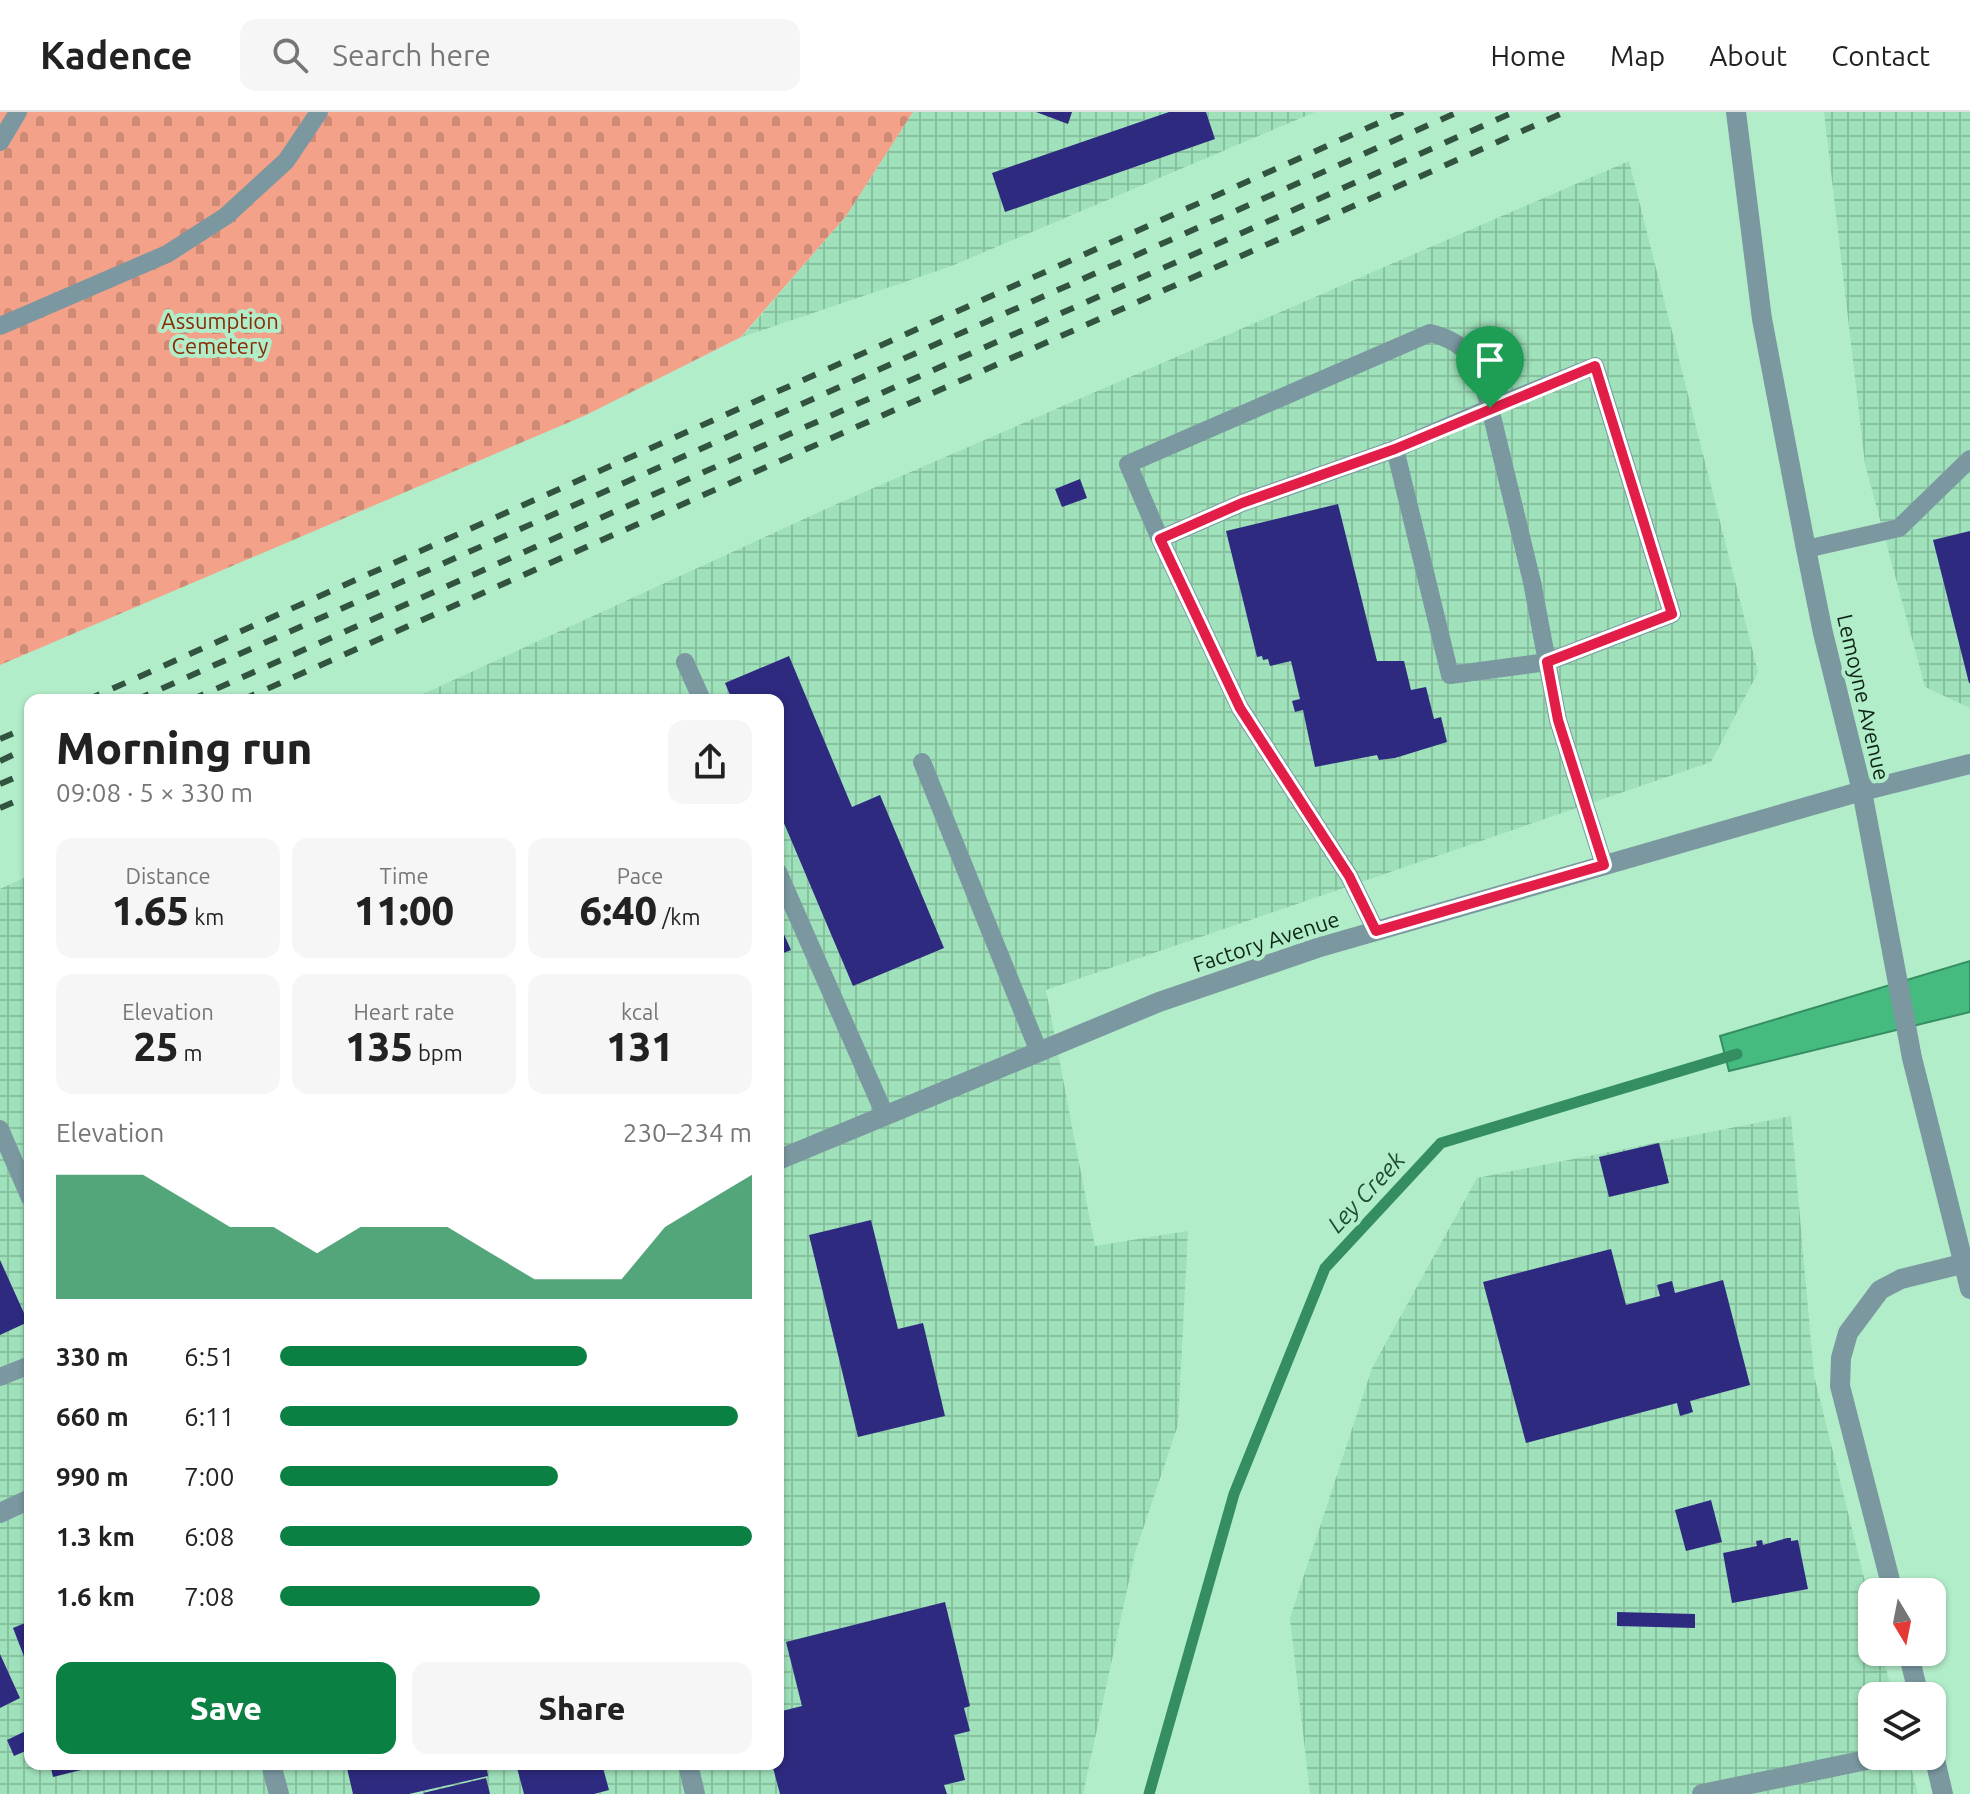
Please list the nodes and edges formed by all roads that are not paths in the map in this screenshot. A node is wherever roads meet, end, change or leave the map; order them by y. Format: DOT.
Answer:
graph roads {
  1 [pos="18,112"];
  2 [pos="319,112"];
  3 [pos="1736,112"];
  4 [pos="0,142"];
  5 [pos="0,326"];
  6 [pos="1490,408"];
  7 [pos="1395,449"];
  8 [pos="1970,459"];
  9 [pos="1160,539"];
  10 [pos="1806,549"];
  11 [pos="685,662"];
  12 [pos="1547,662"];
  13 [pos="699,694"];
  14 [pos="922,762"];
  15 [pos="1970,764"];
  16 [pos="1862,791"];
  17 [pos="1604,865"];
  18 [pos="784,886"];
  19 [pos="1376,931"];
  20 [pos="1039,1052"];
  21 [pos="885,1115"];
  22 [pos="0,1129"];
  23 [pos="784,1157"];
  24 [pos="24,1184"];
  25 [pos="1967,1263"];
  26 [pos="1970,1289"];
  27 [pos="24,1367"];
  28 [pos="0,1377"];
  29 [pos="24,1502"];
  30 [pos="0,1513"];
  31 [pos="1889,1578"];
  32 [pos="1858,1762"];
  33 [pos="273,1770"];
  34 [pos="689,1770"];
  35 [pos="1937,1770"];
  36 [pos="279,1794"];
  37 [pos="695,1794"];
  38 [pos="1702,1794"];
  39 [pos="1943,1794"];
  1 -- 4 [label="lane"];
  2 -- 5 [label="lane"];
  3 -- 10 [label="street, Lemoyne Avenue"];
  6 -- 7 [label="lane"];
  6 -- 9 [label="lane"];
  6 -- 12 [label="lane"];
  6 -- 12 [label="lane"];
  7 -- 9 [label="lane"];
  7 -- 12 [label="lane"];
  8 -- 10 [label="lane"];
  9 -- 19 [label="lane"];
  10 -- 16 [label="street, Lemoyne Avenue"];
  11 -- 13 [label="lane"];
  12 -- 17 [label="lane"];
  14 -- 20 [label="lane"];
  15 -- 16 [label="street, Factory Avenue"];
  16 -- 17 [label="street, Factory Avenue"];
  16 -- 25 [label="street, Lemoyne Avenue"];
  17 -- 19 [label="street, Factory Avenue"];
  18 -- 21 [label="lane"];
  19 -- 20 [label="street, Factory Avenue"];
  20 -- 21 [label="street, Factory Avenue"];
  21 -- 23 [label="street, Factory Avenue"];
  22 -- 24 [label="lane"];
  25 -- 26 [label="street, Lemoyne Avenue"];
  25 -- 31 [label="street"];
  27 -- 28 [label="lane"];
  29 -- 30 [label="street"];
  32 -- 38 [label="street"];
  33 -- 36 [label="street"];
  34 -- 37 [label="street"];
  35 -- 39 [label="street"];
}
